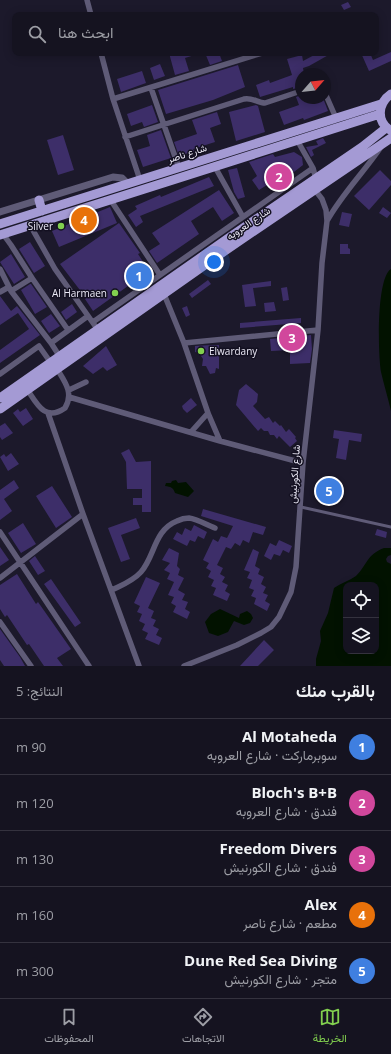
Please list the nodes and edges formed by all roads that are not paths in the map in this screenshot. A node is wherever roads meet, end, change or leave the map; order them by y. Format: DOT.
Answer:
graph roads {
  1 [pos="87,0"];
  2 [pos="90,12"];
  3 [pos="102,56"];
  4 [pos="252,56"];
  5 [pos="151,88"];
  6 [pos="295,93"];
  7 [pos="391,94"];
  8 [pos="113,99"];
  9 [pos="330,104"];
  10 [pos="381,104"];
  11 [pos="380,114"];
  12 [pos="336,118"];
  13 [pos="163,124"];
  14 [pos="389,130"];
  15 [pos="125,137"];
  16 [pos="297,140"];
  17 [pos="388,141"];
  18 [pos="197,162"];
  19 [pos="215,167"];
  20 [pos="179,168"];
  21 [pos="313,168"];
  22 [pos="200,172"];
  23 [pos="316,179"];
  24 [pos="140,180"];
  25 [pos="128,184"];
  26 [pos="315,190"];
  27 [pos="276,194"];
  28 [pos="110,199"];
  29 [pos="39,200"];
  30 [pos="282,202"];
  31 [pos="42,211"];
  32 [pos="0,212"];
  33 [pos="243,217"];
  34 [pos="327,221"];
  35 [pos="0,224"];
  36 [pos="30,225"];
  37 [pos="1,234"];
  38 [pos="209,258"];
  39 [pos="0,269"];
  40 [pos="160,275"];
  41 [pos="32,278"];
  42 [pos="10,289"];
  43 [pos="0,292"];
  44 [pos="164,294"];
  45 [pos="88,316"];
  46 [pos="93,322"];
  47 [pos="68,330"];
  48 [pos="98,330"];
  49 [pos="318,330"];
  50 [pos="51,343"];
  51 [pos="184,343"];
  52 [pos="60,357"];
  53 [pos="54,366"];
  54 [pos="0,374"];
  55 [pos="86,382"];
  56 [pos="27,389"];
  57 [pos="69,390"];
  58 [pos="0,397"];
  59 [pos="69,397"];
  60 [pos="0,409"];
  61 [pos="48,413"];
  62 [pos="208,413"];
  63 [pos="191,432"];
  64 [pos="220,441"];
  65 [pos="303,463"];
  66 [pos="301,507"];
  67 [pos="83,514"];
  68 [pos="391,527"];
  69 [pos="215,528"];
  70 [pos="0,532"];
  71 [pos="21,562"];
  72 [pos="0,578"];
  73 [pos="112,590"];
  74 [pos="0,622"];
  75 [pos="31,666"];
  76 [pos="89,666"];
  77 [pos="139,666"];
  78 [pos="184,666"];
  1 -- 2 [label="street"];
  3 -- 8 [label="street"];
  4 -- 5 [label="street"];
  5 -- 8 [label="street"];
  5 -- 13 [label="street"];
  6 -- 13 [label="street"];
  7 -- 10 [label="main road"];
  8 -- 15 [label="street"];
  9 -- 12 [label="street"];
  10 -- 11 [label="main road"];
  10 -- 12 [label="main road, شارع ناصر"];
  11 -- 14 [label="main road"];
  11 -- 16 [label="main road"];
  12 -- 18 [label="main road, شارع ناصر"];
  13 -- 15 [label="street"];
  13 -- 20 [label="street"];
  14 -- 23 [label="main road, شارع العروبه"];
  15 -- 24 [label="street"];
  16 -- 19 [label="main road"];
  16 -- 21 [label="street"];
  17 -- 26 [label="main road, شارع العروبه"];
  17 -- 34 [label="street, شارع الكورنيش"];
  18 -- 20 [label="main road, شارع ناصر"];
  18 -- 22 [label="main road"];
  19 -- 22 [label="main road"];
  19 -- 33 [label="street"];
  20 -- 24 [label="main road, شارع ناصر"];
  21 -- 23 [label="street"];
  21 -- 27 [label="street"];
  22 -- 28 [label="main road"];
  23 -- 30 [label="main road, شارع العروبه"];
  24 -- 25 [label="main road, شارع ناصر"];
  25 -- 29 [label="street"];
  25 -- 31 [label="main road, شارع ناصر"];
  26 -- 34 [label="street, شارع الكورنيش"];
  26 -- 38 [label="main road, شارع العروبه"];
  27 -- 30 [label="main road"];
  27 -- 33 [label="street"];
  28 -- 36 [label="main road"];
  28 -- 40 [label="street"];
  29 -- 31 [label="main road"];
  29 -- 32 [label="street"];
  30 -- 38 [label="main road, شارع العروبه"];
  31 -- 35 [label="main road, شارع ناصر"];
  33 -- 40 [label="street"];
  34 -- 49 [label="street, شارع الكورنيش"];
  36 -- 37 [label="main road"];
  36 -- 45 [label="street"];
  37 -- 41 [label="street"];
  38 -- 44 [label="main road, شارع العروبه"];
  38 -- 48 [label="main road, شارع العروبه"];
  39 -- 42 [label="street"];
  40 -- 46 [label="street"];
  41 -- 42 [label="street"];
  41 -- 47 [label="street"];
  42 -- 43 [label="street"];
  42 -- 50 [label="street"];
  44 -- 51 [label="street"];
  44 -- 53 [label="main road, شارع العروبه"];
  45 -- 46 [label="street"];
  45 -- 47 [label="street"];
  46 -- 48 [label="street"];
  47 -- 50 [label="street"];
  48 -- 52 [label="main road, شارع العروبه"];
  49 -- 51 [label="street"];
  49 -- 65 [label="street, شارع الكورنيش"];
  50 -- 52 [label="street"];
  51 -- 62 [label="street"];
  52 -- 53 [label="main road, شارع العروبه"];
  53 -- 54 [label="street"];
  53 -- 56 [label="main road, شارع العروبه"];
  53 -- 57 [label="street"];
  53 -- 58 [label="main road, شارع العروبه"];
  55 -- 57 [label="street"];
  56 -- 60 [label="main road, شارع العروبه"];
  56 -- 61 [label="street"];
  57 -- 59 [label="street"];
  59 -- 61 [label="street"];
  59 -- 63 [label="street"];
  61 -- 67 [label="street"];
  62 -- 63 [label="street"];
  62 -- 64 [label="street"];
  63 -- 64 [label="street"];
  64 -- 65 [label="street"];
  65 -- 66 [label="street, شارع الكورنيش"];
  66 -- 68 [label="lane"];
  66 -- 78 [label="street, شارع الكورنيش"];
  67 -- 71 [label="street"];
  67 -- 73 [label="street"];
  69 -- 73 [label="street"];
  70 -- 71 [label="street"];
  71 -- 72 [label="street"];
  71 -- 76 [label="street"];
  73 -- 77 [label="street"];
  74 -- 75 [label="street"];
}
